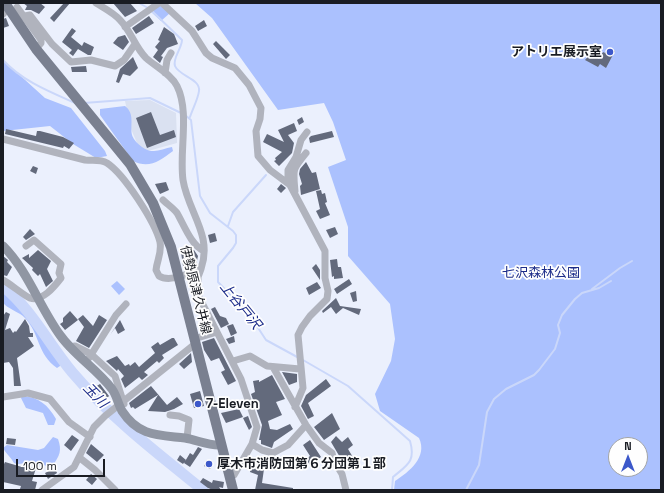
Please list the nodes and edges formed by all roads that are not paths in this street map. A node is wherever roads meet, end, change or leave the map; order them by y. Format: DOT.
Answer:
graph roads {
  1 [pos="96,3"];
  2 [pos="159,3"];
  3 [pos="162,3"];
  4 [pos="11,8"];
  5 [pos="25,16"];
  6 [pos="125,27"];
  7 [pos="135,44"];
  8 [pos="36,49"];
  9 [pos="171,54"];
  10 [pos="164,73"];
  11 [pos="307,132"];
  12 [pos="3,139"];
  13 [pos="306,153"];
  14 [pos="288,182"];
  15 [pos="296,193"];
  16 [pos="163,200"];
  17 [pos="3,246"];
  18 [pos="26,246"];
  19 [pos="204,251"];
  20 [pos="200,269"];
  21 [pos="178,276"];
  22 [pos="3,280"];
  23 [pos="37,298"];
  24 [pos="126,304"];
  25 [pos="217,332"];
  26 [pos="194,341"];
  27 [pos="69,347"];
  28 [pos="91,354"];
  29 [pos="233,361"];
  30 [pos="86,363"];
  31 [pos="300,366"];
  32 [pos="273,367"];
  33 [pos="3,397"];
  34 [pos="120,405"];
  35 [pos="295,407"];
  36 [pos="170,414"];
  37 [pos="306,425"];
  38 [pos="90,437"];
  39 [pos="187,438"];
  40 [pos="252,444"];
  41 [pos="221,445"];
  42 [pos="80,458"];
  43 [pos="229,478"];
  44 [pos="42,490"];
  45 [pos="115,490"];
  46 [pos="232,490"];
  47 [pos="346,490"];
  1 -- 6 [label="street"];
  2 -- 6 [label="street"];
  3 -- 14 [label="street"];
  4 -- 5 [label="street"];
  4 -- 8 [label="main road, 伊勢原津久井線"];
  5 -- 7 [label="street"];
  5 -- 8 [label="street"];
  6 -- 7 [label="street"];
  7 -- 10 [label="street"];
  8 -- 21 [label="main road, 伊勢原津久井線"];
  9 -- 10 [label="street"];
  10 -- 19 [label="street"];
  11 -- 14 [label="street"];
  12 -- 21 [label="street"];
  13 -- 15 [label="street"];
  14 -- 15 [label="street"];
  15 -- 31 [label="street"];
  16 -- 19 [label="street"];
  17 -- 23 [label="street"];
  18 -- 23 [label="street"];
  19 -- 20 [label="street"];
  20 -- 21 [label="street"];
  20 -- 25 [label="street"];
  21 -- 26 [label="main road, 伊勢原津久井線"];
  22 -- 23 [label="street"];
  23 -- 27 [label="street"];
  24 -- 28 [label="street"];
  25 -- 26 [label="street"];
  25 -- 29 [label="street"];
  26 -- 34 [label="street"];
  26 -- 41 [label="main road, 伊勢原津久井線"];
  27 -- 28 [label="street"];
  27 -- 30 [label="street"];
  28 -- 30 [label="street"];
  28 -- 34 [label="street"];
  29 -- 32 [label="street"];
  29 -- 40 [label="street"];
  30 -- 34 [label="street"];
  31 -- 32 [label="street"];
  31 -- 35 [label="street"];
  32 -- 35 [label="street"];
  33 -- 38 [label="street"];
  34 -- 38 [label="street"];
  34 -- 39 [label="street"];
  35 -- 37 [label="street"];
  36 -- 39 [label="street"];
  37 -- 40 [label="street"];
  37 -- 47 [label="street"];
  38 -- 42 [label="street"];
  39 -- 41 [label="street"];
  40 -- 43 [label="street"];
  41 -- 43 [label="main road, 伊勢原津久井線"];
  42 -- 44 [label="street"];
  42 -- 45 [label="street"];
  43 -- 46 [label="main road, 伊勢原津久井線"];
}
